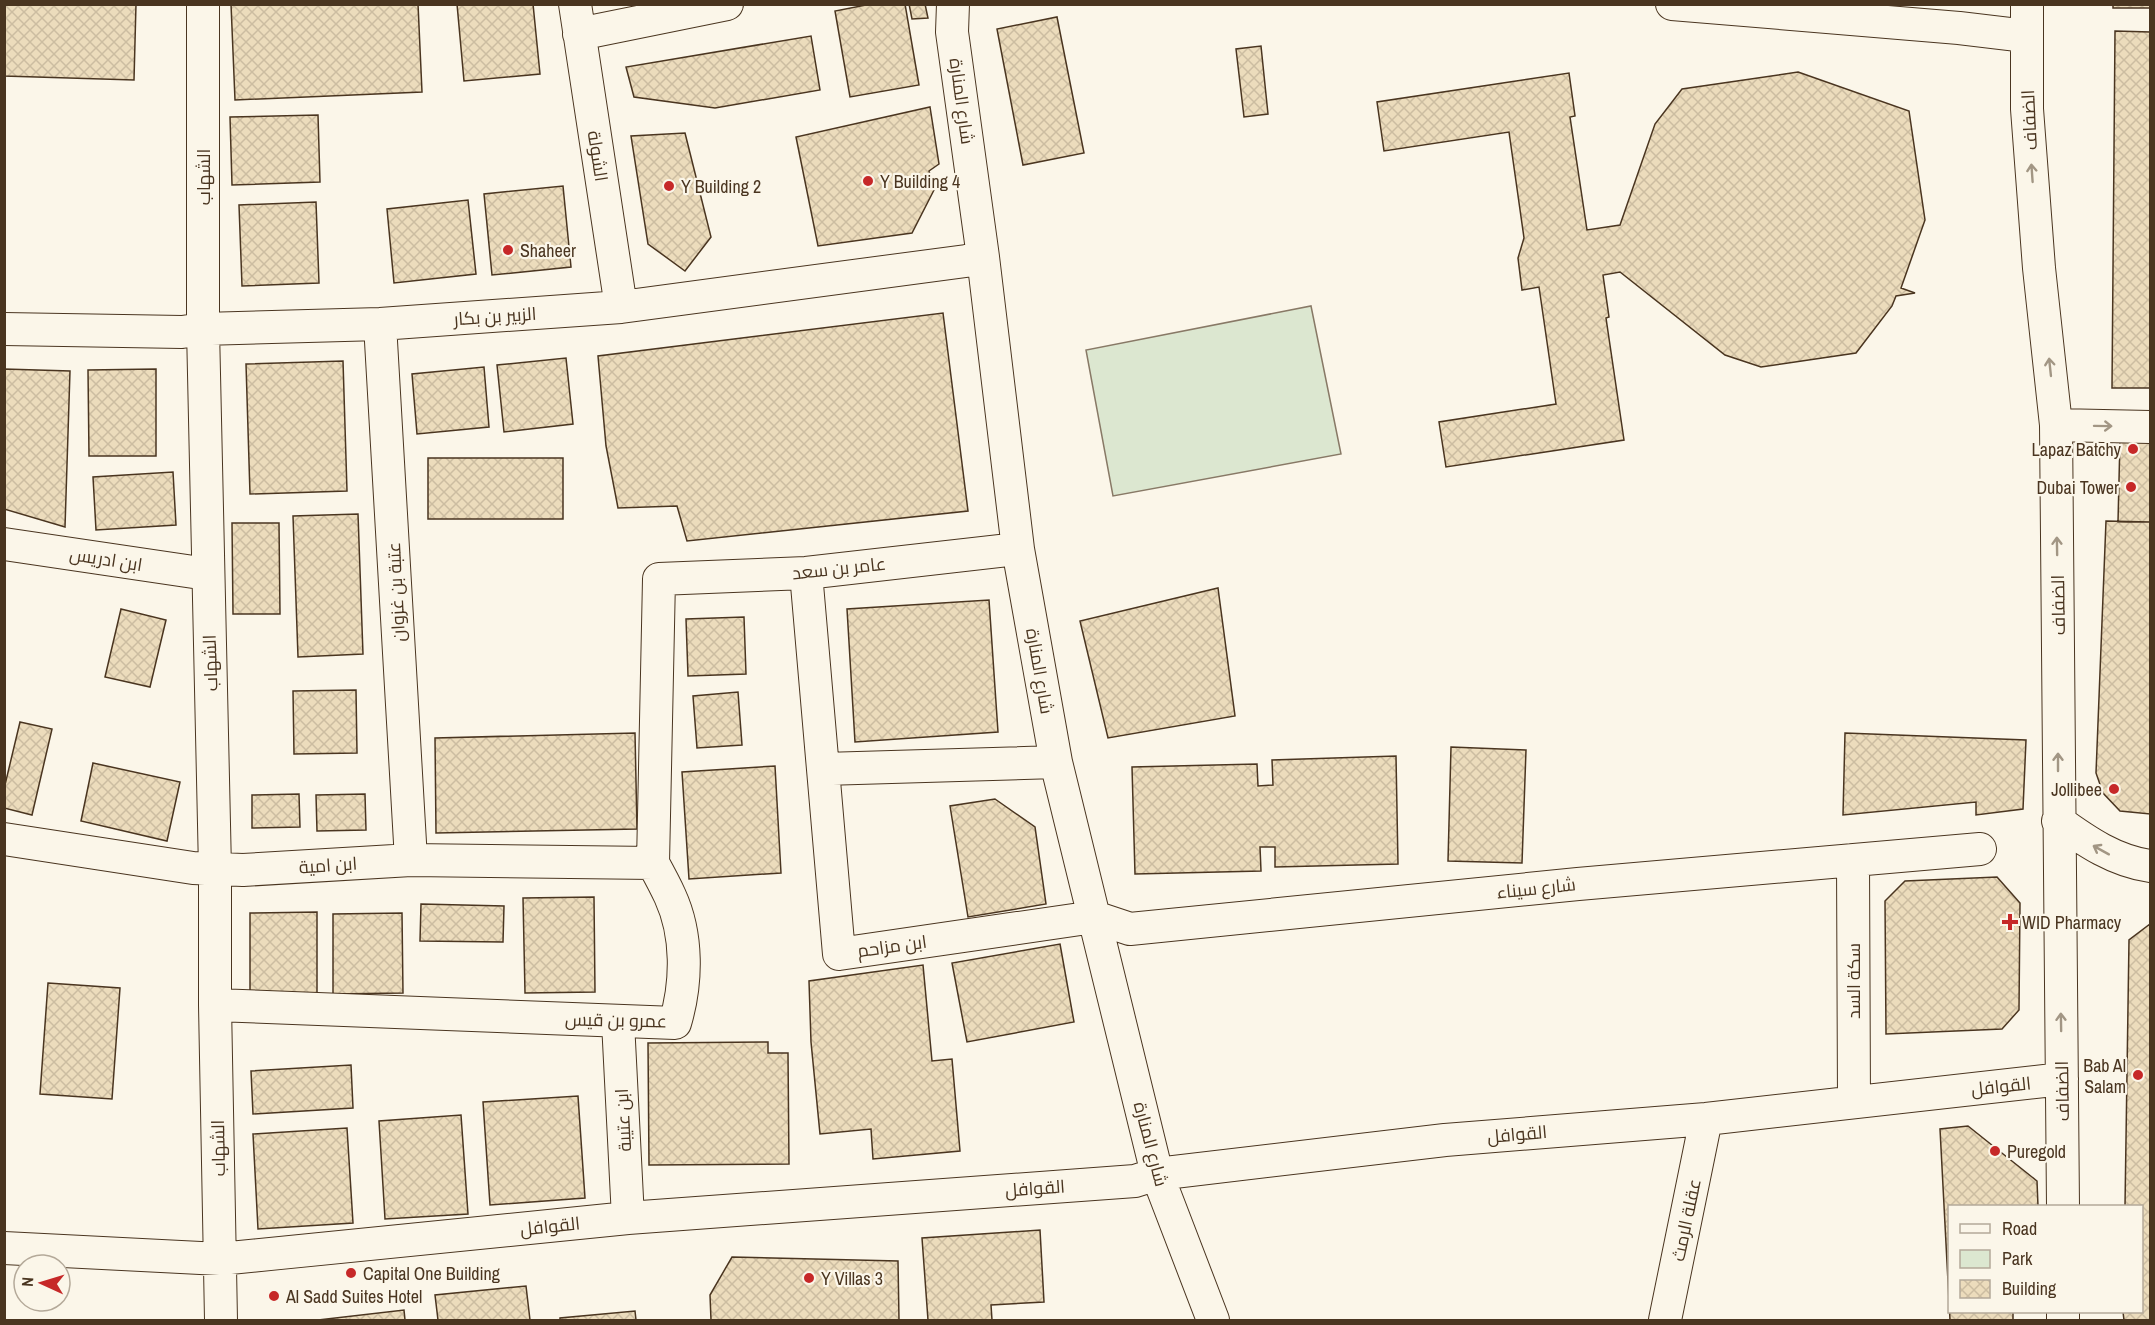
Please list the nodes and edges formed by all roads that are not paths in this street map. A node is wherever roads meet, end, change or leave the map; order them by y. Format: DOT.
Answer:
graph roads {
  1 [pos="203,4"];
  2 [pos="727,4"];
  3 [pos="953,4"];
  4 [pos="1672,4"];
  5 [pos="2027,4"];
  6 [pos="577,20"];
  7 [pos="2026,36"];
  8 [pos="983,257"];
  9 [pos="621,307"];
  10 [pos="380,324"];
  11 [pos="4,329"];
  12 [pos="203,329"];
  13 [pos="2056,425"];
  14 [pos="2151,427"];
  15 [pos="4,544"];
  16 [pos="1018,549"];
  17 [pos="806,573"];
  18 [pos="207,574"];
  19 [pos="659,579"];
  20 [pos="1056,762"];
  21 [pos="824,769"];
  22 [pos="2058,821"];
  23 [pos="4,839"];
  24 [pos="1980,849"];
  25 [pos="411,860"];
  26 [pos="1853,860"];
  27 [pos="653,863"];
  28 [pos="2151,866"];
  29 [pos="215,869"];
  30 [pos="1094,917"];
  31 [pos="215,1005"];
  32 [pos="618,1022"];
  33 [pos="2062,1079"];
  34 [pos="1854,1102"];
  35 [pos="1706,1119"];
  36 [pos="1157,1174"];
  37 [pos="2063,1205"];
  38 [pos="628,1218"];
  39 [pos="4,1248"];
  40 [pos="220,1259"];
  41 [pos="221,1320"];
  42 [pos="1213,1320"];
  43 [pos="1665,1320"];
  1 -- 12 [label="street, الشهاب"];
  2 -- 6 [label="street"];
  3 -- 8 [label="street, شارع المنارة"];
  4 -- 7 [label="street"];
  5 -- 7 [label="street, الضفاف"];
  6 -- 9 [label="street, الشولة"];
  13 -- 7 [label="street, الضفاف, one-way"];
  8 -- 9 [label="street, الزبير بن بكار"];
  8 -- 16 [label="street, شارع المنارة"];
  9 -- 10 [label="street, الزبير بن بكار"];
  10 -- 12 [label="street, الزبير بن بكار"];
  10 -- 25 [label="street, عتبة بن غزوان"];
  11 -- 12 [label="street, الزبير بن بكار"];
  12 -- 18 [label="street, الشهاب"];
  13 -- 14 [label="street, one-way"];
  22 -- 13 [label="street, الضفاف, one-way"];
  15 -- 18 [label="street, ابن ادريس"];
  16 -- 17 [label="street, عامر بن سعد"];
  16 -- 20 [label="street, شارع المنارة"];
  17 -- 19 [label="street, عامر بن سعد"];
  17 -- 21 [label="street, ابن مزاحم"];
  18 -- 29 [label="street, الشهاب"];
  19 -- 27 [label="street, عمرو بن قيس"];
  20 -- 21 [label="street"];
  20 -- 30 [label="street, شارع المنارة"];
  21 -- 30 [label="street, ابن مزاحم"];
  28 -- 22 [label="street, one-way"];
  33 -- 22 [label="street, الضفاف, one-way"];
  23 -- 29 [label="street, ابن امية"];
  24 -- 26 [label="street, شارع سيناء"];
  25 -- 27 [label="street, ابن امية"];
  25 -- 29 [label="street, ابن امية"];
  26 -- 30 [label="street, شارع سيناء"];
  26 -- 34 [label="street, سكة السد"];
  27 -- 32 [label="street, عمرو بن قيس"];
  29 -- 31 [label="street, الشهاب"];
  30 -- 36 [label="street, شارع المنارة"];
  31 -- 32 [label="street, عمرو بن قيس"];
  31 -- 40 [label="street, الشهاب"];
  32 -- 38 [label="street, ابن عتيبة"];
  33 -- 34 [label="street, القوافل"];
  33 -- 37 [label="street, الضفاف"];
  34 -- 35 [label="street, القوافل"];
  35 -- 36 [label="street, القوافل"];
  35 -- 43 [label="street, عقلة الرمث"];
  36 -- 38 [label="street, القوافل"];
  36 -- 42 [label="street, شارع المنارة"];
  38 -- 40 [label="street, القوافل"];
  39 -- 40 [label="street, القوافل"];
  40 -- 41 [label="street, الشهاب"];
}
